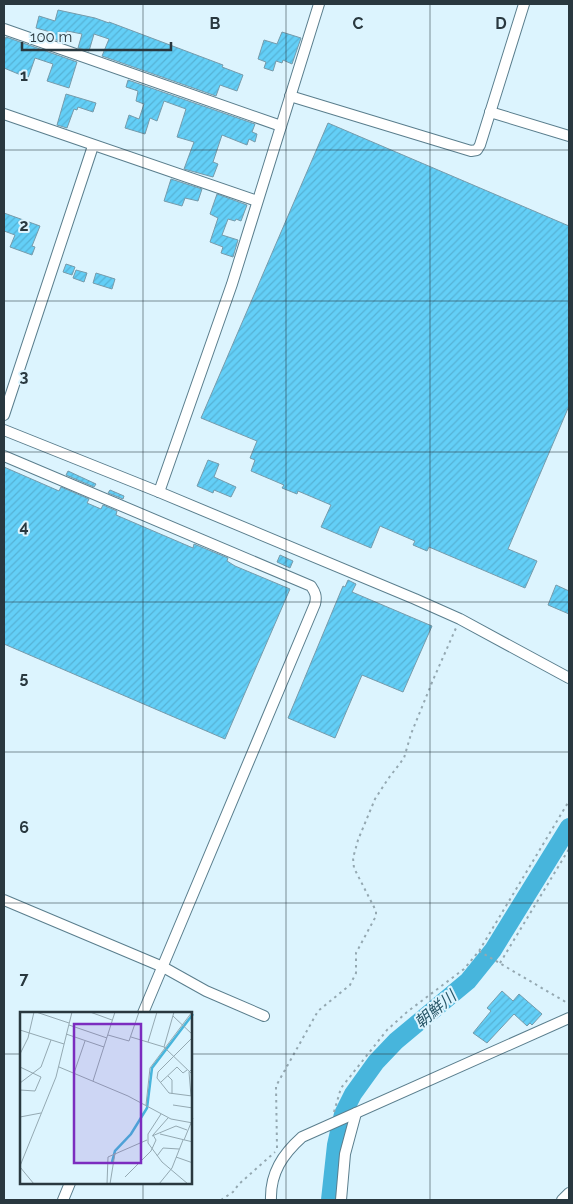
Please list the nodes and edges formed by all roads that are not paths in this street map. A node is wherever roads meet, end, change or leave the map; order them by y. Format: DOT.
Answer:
graph roads {
  1 [pos="319,4"];
  2 [pos="524,4"];
  3 [pos="4,29"];
  4 [pos="290,96"];
  5 [pos="490,112"];
  6 [pos="4,114"];
  7 [pos="281,126"];
  8 [pos="569,136"];
  9 [pos="93,146"];
  10 [pos="258,201"];
  11 [pos="4,415"];
  12 [pos="4,430"];
  13 [pos="4,456"];
  14 [pos="159,492"];
  15 [pos="569,678"];
  16 [pos="4,900"];
  17 [pos="162,967"];
  18 [pos="143,1012"];
  19 [pos="264,1016"];
  20 [pos="569,1018"];
  21 [pos="354,1113"];
  22 [pos="70,1184"];
  23 [pos="569,1193"];
  24 [pos="63,1200"];
  25 [pos="270,1200"];
  26 [pos="341,1200"];
  27 [pos="562,1200"];
  1 -- 4 [label="street"];
  2 -- 5 [label="street"];
  3 -- 7 [label="street"];
  4 -- 5 [label="street"];
  4 -- 7 [label="street"];
  5 -- 8 [label="street"];
  6 -- 9 [label="street"];
  7 -- 10 [label="street"];
  9 -- 10 [label="street"];
  9 -- 11 [label="street"];
  10 -- 14 [label="street"];
  12 -- 14 [label="street"];
  13 -- 17 [label="street"];
  14 -- 15 [label="street"];
  16 -- 17 [label="street"];
  17 -- 18 [label="street"];
  17 -- 19 [label="street"];
  20 -- 21 [label="street"];
  21 -- 25 [label="street"];
  21 -- 26 [label="street"];
  22 -- 24 [label="street"];
  23 -- 27 [label="street"];
}
